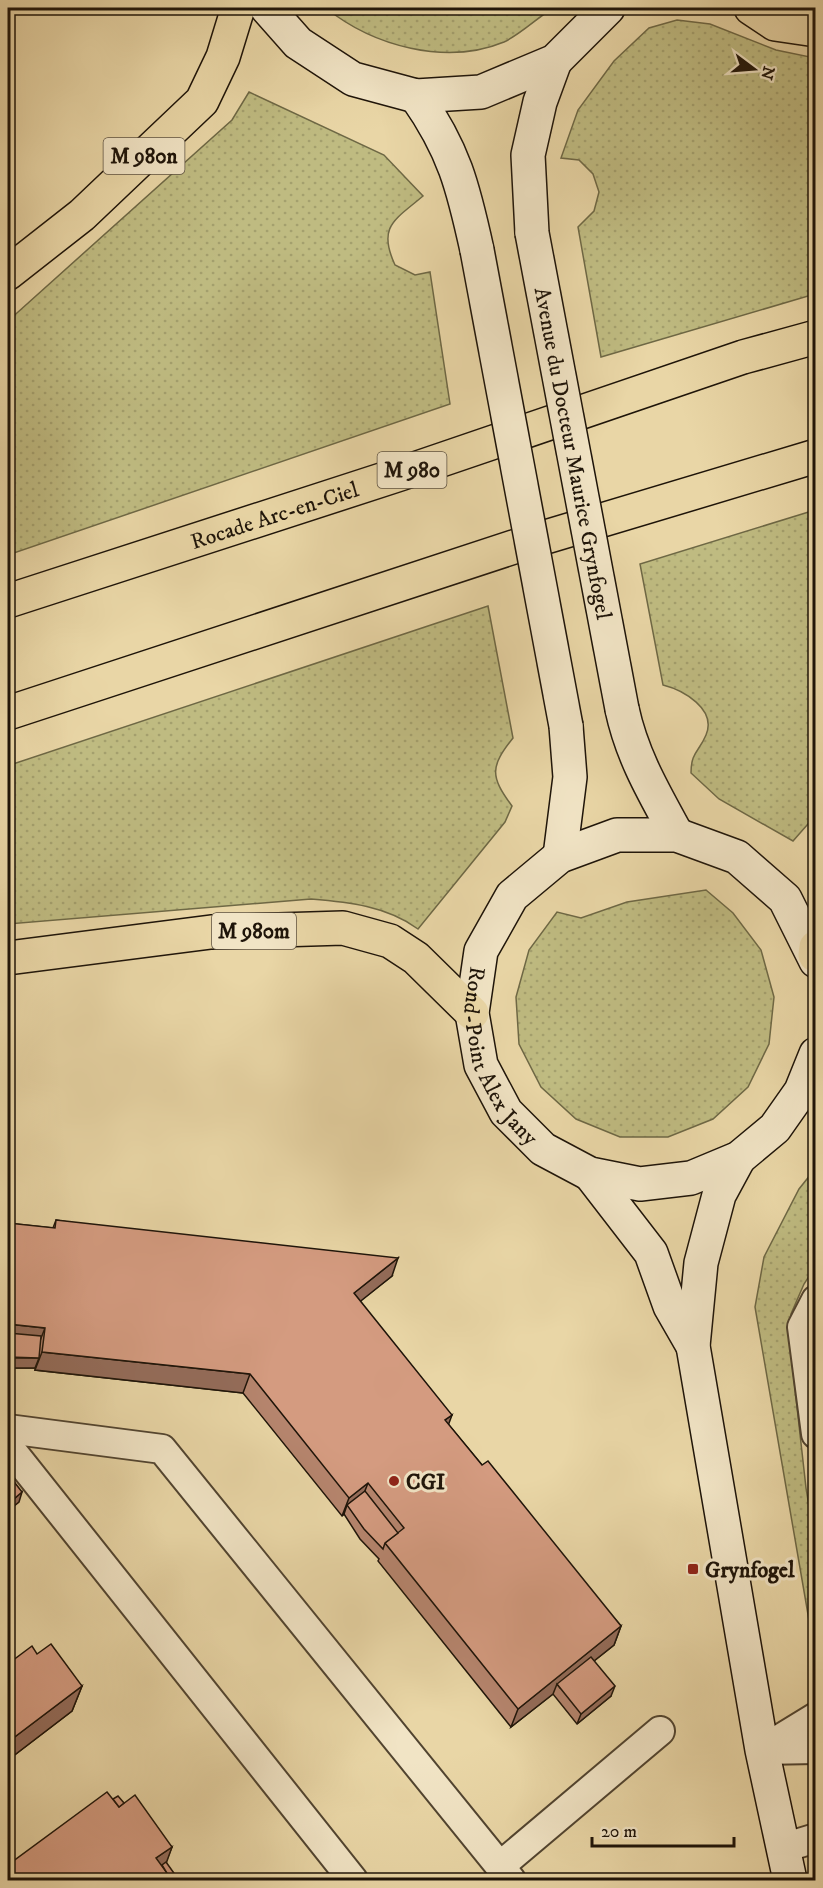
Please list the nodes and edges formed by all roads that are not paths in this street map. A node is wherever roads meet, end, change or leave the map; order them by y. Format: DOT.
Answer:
graph roads {
  1 [pos="238,8"];
  2 [pos="267,8"];
  3 [pos="608,8"];
  4 [pos="751,8"];
  5 [pos="816,30"];
  6 [pos="555,61"];
  7 [pos="416,96"];
  8 [pos="8,273"];
  9 [pos="816,337"];
  10 [pos="816,456"];
  11 [pos="8,601"];
  12 [pos="8,713"];
  13 [pos="677,835"];
  14 [pos="560,856"];
  15 [pos="815,954"];
  16 [pos="8,958"];
  17 [pos="472,1013"];
  18 [pos="816,1054"];
  19 [pos="739,1158"];
  20 [pos="590,1174"];
  21 [pos="816,1300"];
  22 [pos="693,1346"];
  23 [pos="8,1429"];
  24 [pos="816,1434"];
  25 [pos="8,1446"];
  26 [pos="816,1717"];
  27 [pos="660,1731"];
  28 [pos="816,1749"];
  29 [pos="762,1750"];
  30 [pos="816,1838"];
  31 [pos="783,1848"];
  32 [pos="505,1873"];
  33 [pos="353,1881"];
  34 [pos="790,1881"];
  1 -- 8 [label="highway, M 980n"];
  2 -- 7 [label="main road"];
  3 -- 6 [label="main road"];
  4 -- 5 [label="highway"];
  6 -- 7 [label="main road"];
  6 -- 13 [label="main road, Avenue du Docteur Maurice Grynfogel, bridge"];
  7 -- 14 [label="main road, bridge"];
  9 -- 11 [label="highway, Rocade Arc-en-Ciel / M 980"];
  10 -- 12 [label="highway"];
  13 -- 14 [label="main road, Rond-Point Alex Jany"];
  13 -- 15 [label="main road, Rond-Point Alex Jany"];
  14 -- 17 [label="main road, Rond-Point Alex Jany"];
  16 -- 17 [label="highway, M 980m"];
  17 -- 20 [label="main road, Rond-Point Alex Jany"];
  18 -- 19 [label="main road, Rond-Point Alex Jany"];
  19 -- 20 [label="main road, Rond-Point Alex Jany"];
  19 -- 22 [label="main road"];
  20 -- 22 [label="main road"];
  21 -- 24 [label="lane"];
  22 -- 29 [label="main road"];
  23 -- 32 [label="lane"];
  25 -- 33 [label="lane"];
  26 -- 29 [label="lane"];
  27 -- 32 [label="lane"];
  28 -- 29 [label="lane"];
  29 -- 31 [label="main road"];
  30 -- 31 [label="lane"];
  31 -- 34 [label="main road"];
}
